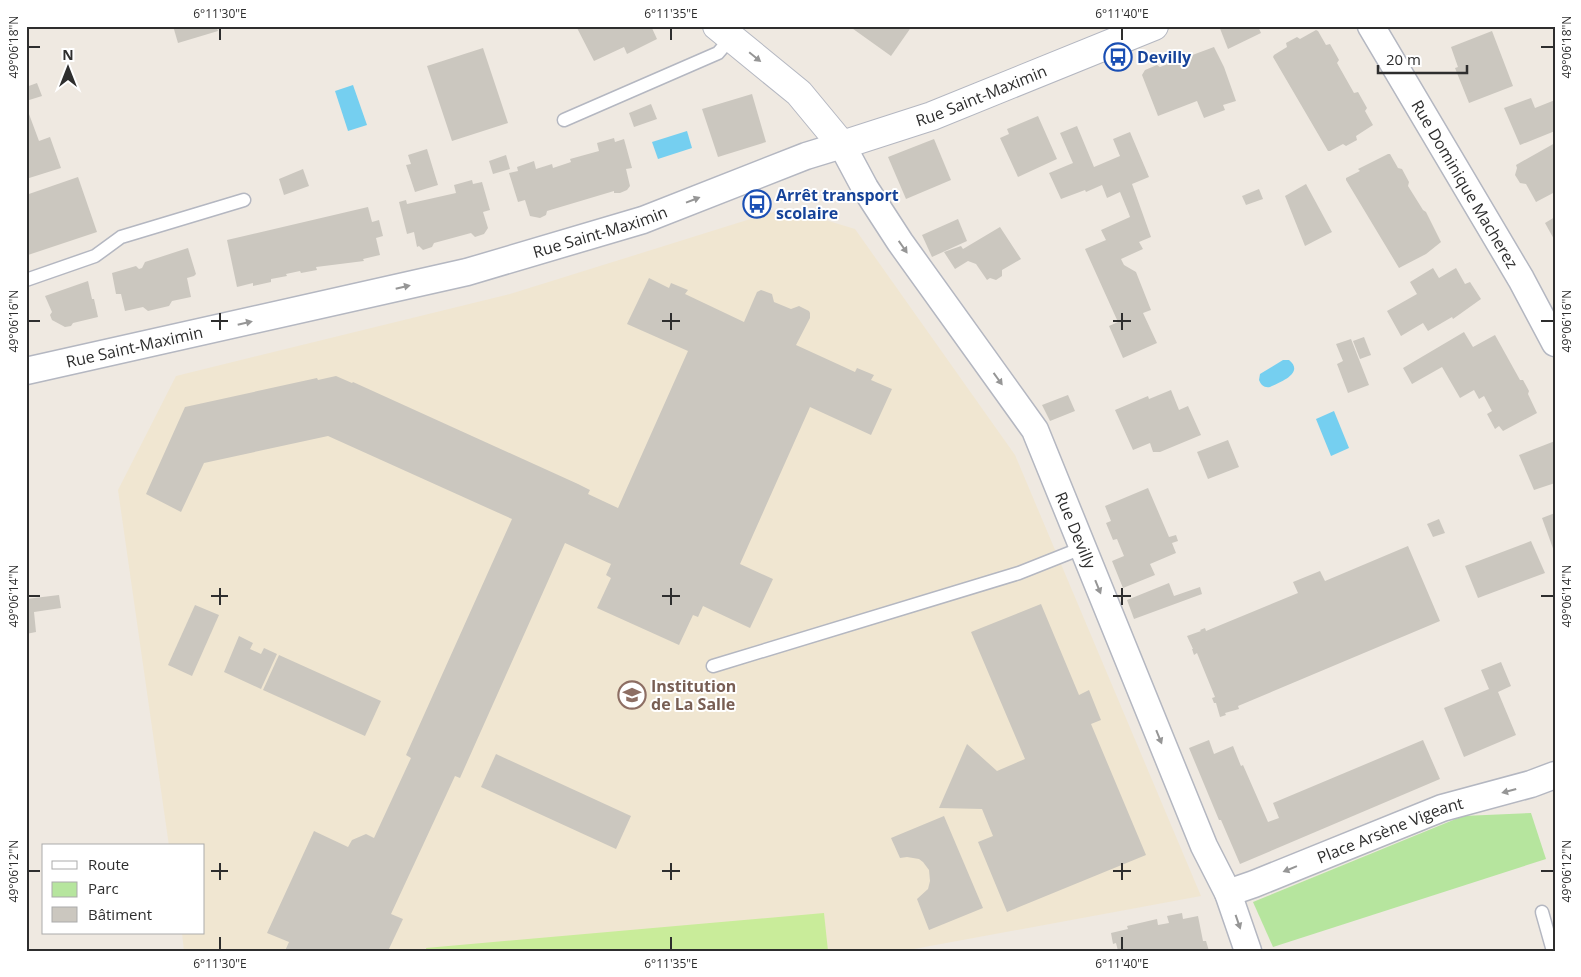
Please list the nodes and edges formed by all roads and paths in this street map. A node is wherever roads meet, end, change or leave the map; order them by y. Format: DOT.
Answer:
graph roads {
  1 [pos="1154,26"];
  2 [pos="1371,26"];
  3 [pos="724,32"];
  4 [pos="564,120"];
  5 [pos="842,145"];
  6 [pos="244,200"];
  7 [pos="26,280"];
  8 [pos="1555,343"];
  9 [pos="26,371"];
  10 [pos="1082,548"];
  11 [pos="713,666"];
  12 [pos="1555,775"];
  13 [pos="1228,893"];
  14 [pos="1542,912"];
  15 [pos="1248,951"];
  16 [pos="1553,951"];
  1 -- 5 [label="street, Rue Saint-Maximin"];
  2 -- 8 [label="street, Rue Dominique Macherez"];
  3 -- 4 [label="lane"];
  3 -- 5 [label="street, one-way"];
  9 -- 5 [label="street, Rue Saint-Maximin, one-way"];
  5 -- 10 [label="street, Rue Devilly, one-way"];
  6 -- 7 [label="lane"];
  10 -- 11 [label="lane"];
  10 -- 13 [label="street, Rue Devilly, one-way"];
  12 -- 13 [label="street, Place Arsène Vigeant, one-way"];
  13 -- 15 [label="street, Rue Devilly, one-way"];
  14 -- 16 [label="lane"];
}
